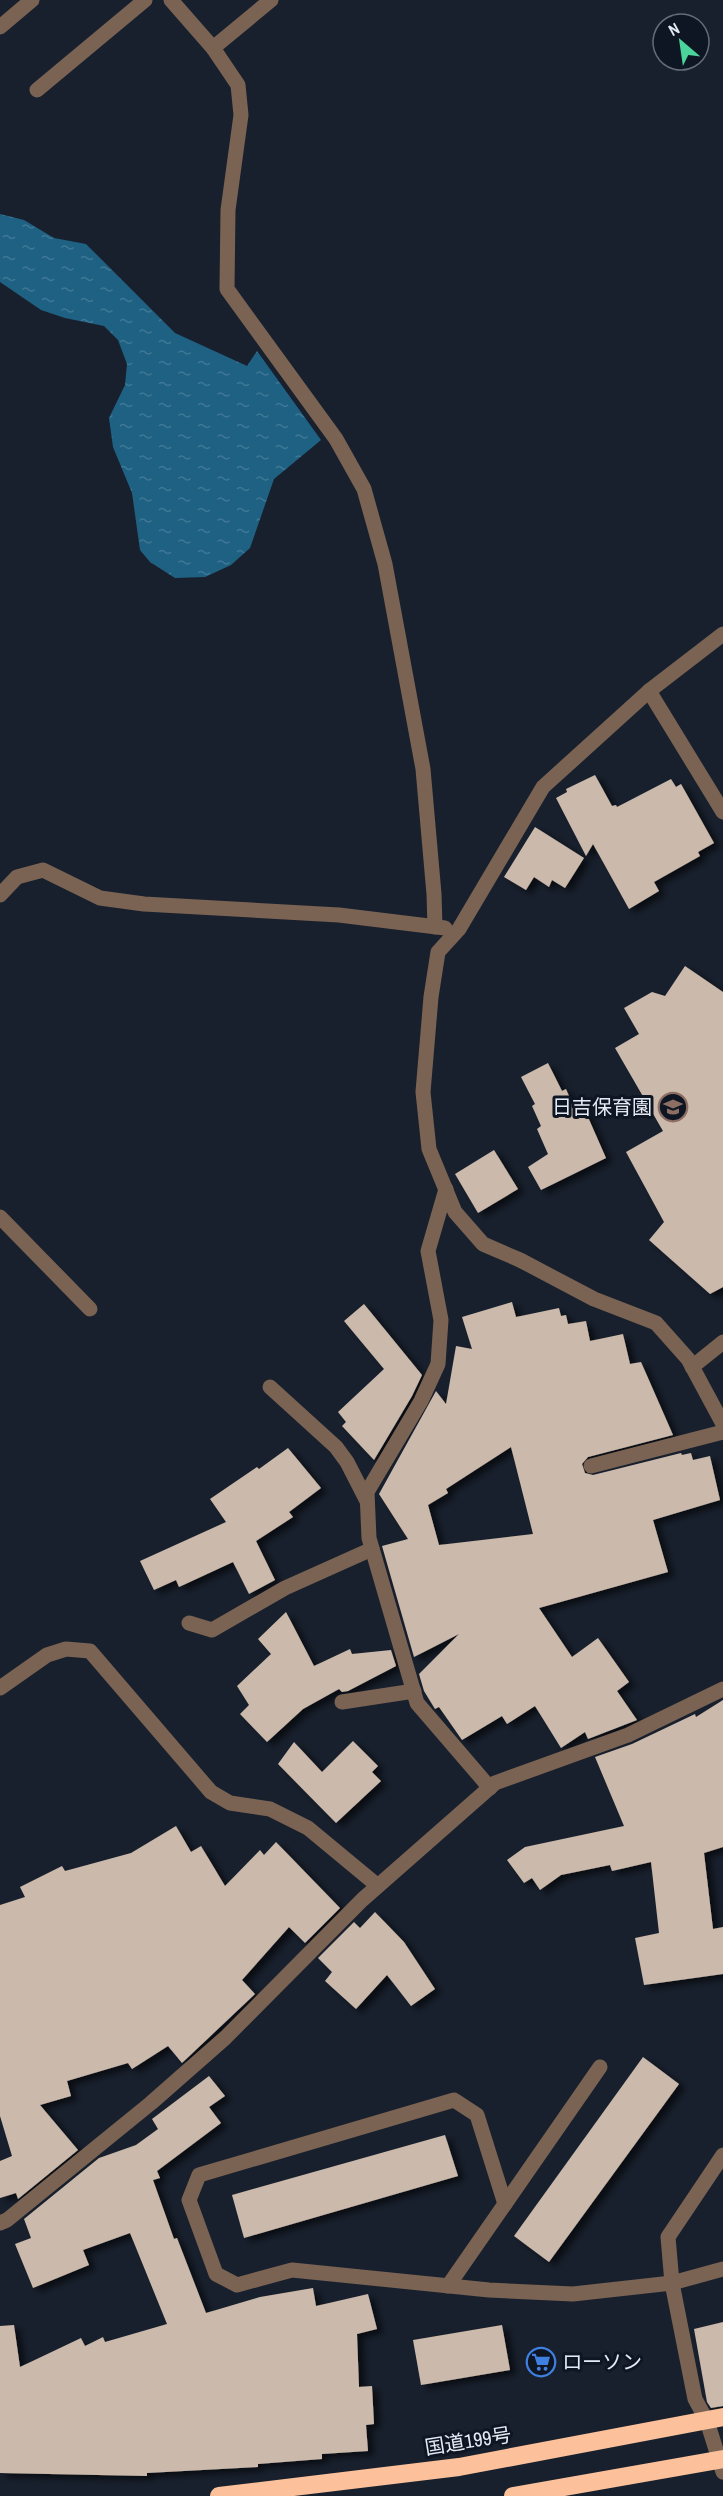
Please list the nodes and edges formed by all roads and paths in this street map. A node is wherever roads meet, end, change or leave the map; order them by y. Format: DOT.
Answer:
graph roads {
  1 [pos="32,0"];
  2 [pos="145,0"];
  3 [pos="171,0"];
  4 [pos="271,0"];
  5 [pos="0,27"];
  6 [pos="213,48"];
  7 [pos="38,90"];
  8 [pos="723,634"];
  9 [pos="649,691"];
  10 [pos="723,812"];
  11 [pos="0,895"];
  12 [pos="435,927"];
  13 [pos="459,929"];
  14 [pos="446,1189"];
  15 [pos="0,1217"];
  16 [pos="90,1309"];
  17 [pos="723,1342"];
  18 [pos="692,1367"];
  19 [pos="270,1387"];
  20 [pos="723,1424"];
  21 [pos="723,1432"];
  22 [pos="591,1467"];
  23 [pos="367,1501"];
  24 [pos="372,1549"];
  25 [pos="189,1623"];
  26 [pos="0,1688"];
  27 [pos="723,1689"];
  28 [pos="414,1691"];
  29 [pos="342,1702"];
  30 [pos="490,1788"];
  31 [pos="378,1886"];
  32 [pos="600,2067"];
  33 [pos="723,2155"];
  34 [pos="505,2204"];
  35 [pos="0,2223"];
  36 [pos="723,2269"];
  37 [pos="672,2283"];
  38 [pos="448,2286"];
  39 [pos="715,2419"];
  40 [pos="722,2464"];
  41 [pos="219,2496"];
  42 [pos="513,2496"];
  1 -- 5 [label="street"];
  2 -- 7 [label="street"];
  3 -- 6 [label="street"];
  4 -- 6 [label="street"];
  6 -- 12 [label="street"];
  8 -- 9 [label="street"];
  9 -- 10 [label="street"];
  9 -- 13 [label="street"];
  11 -- 12 [label="street"];
  12 -- 13 [label="street"];
  13 -- 14 [label="street"];
  14 -- 18 [label="street"];
  14 -- 23 [label="street"];
  15 -- 16 [label="street"];
  17 -- 18 [label="street"];
  18 -- 20 [label="street"];
  19 -- 23 [label="street"];
  21 -- 22 [label="street"];
  23 -- 24 [label="street"];
  24 -- 25 [label="street"];
  24 -- 28 [label="street"];
  26 -- 31 [label="street"];
  27 -- 30 [label="street"];
  28 -- 29 [label="street"];
  28 -- 30 [label="street"];
  30 -- 31 [label="street"];
  31 -- 35 [label="street"];
  32 -- 34 [label="street"];
  33 -- 37 [label="street"];
  34 -- 38 [label="street"];
  34 -- 38 [label="street"];
  36 -- 37 [label="street"];
  37 -- 38 [label="street"];
  37 -- 39 [label="street"];
  39 -- 40 [label="street"];
  39 -- 41 [label="highway, 国道199号"];
  40 -- 42 [label="highway"];
}
